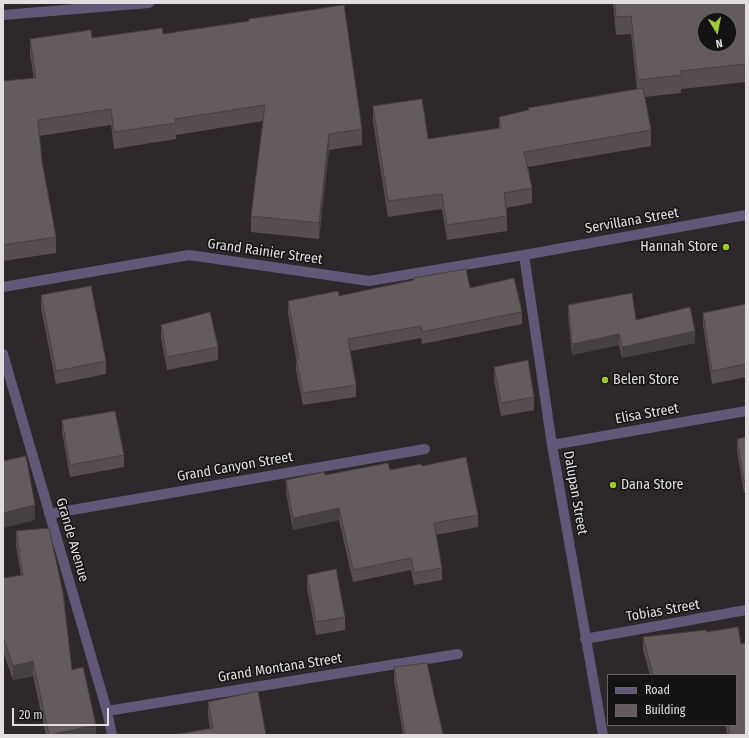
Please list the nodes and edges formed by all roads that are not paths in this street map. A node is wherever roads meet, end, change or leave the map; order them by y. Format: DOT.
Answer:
graph roads {
  1 [pos="149,3"];
  2 [pos="3,15"];
  3 [pos="746,215"];
  4 [pos="524,255"];
  5 [pos="3,287"];
  6 [pos="3,354"];
  7 [pos="746,411"];
  8 [pos="552,445"];
  9 [pos="425,448"];
  10 [pos="50,514"];
  11 [pos="746,610"];
  12 [pos="585,639"];
  13 [pos="458,654"];
  14 [pos="107,711"];
  15 [pos="112,735"];
  16 [pos="603,735"];
  1 -- 2 [label="street"];
  3 -- 4 [label="street, Servillana Street"];
  4 -- 5 [label="street, Grand Rainier Street"];
  4 -- 8 [label="street, Dalupan Street"];
  6 -- 10 [label="street, Grande Avenue"];
  7 -- 8 [label="street, Elisa Street"];
  8 -- 12 [label="street, Dalupan Street"];
  9 -- 10 [label="street, Grand Canyon Street"];
  10 -- 14 [label="street, Grande Avenue"];
  11 -- 12 [label="street, Tobias Street"];
  12 -- 16 [label="street, Dalupan Street"];
  13 -- 14 [label="street, Grand Montana Street"];
  14 -- 15 [label="street, Grande Avenue"];
}
